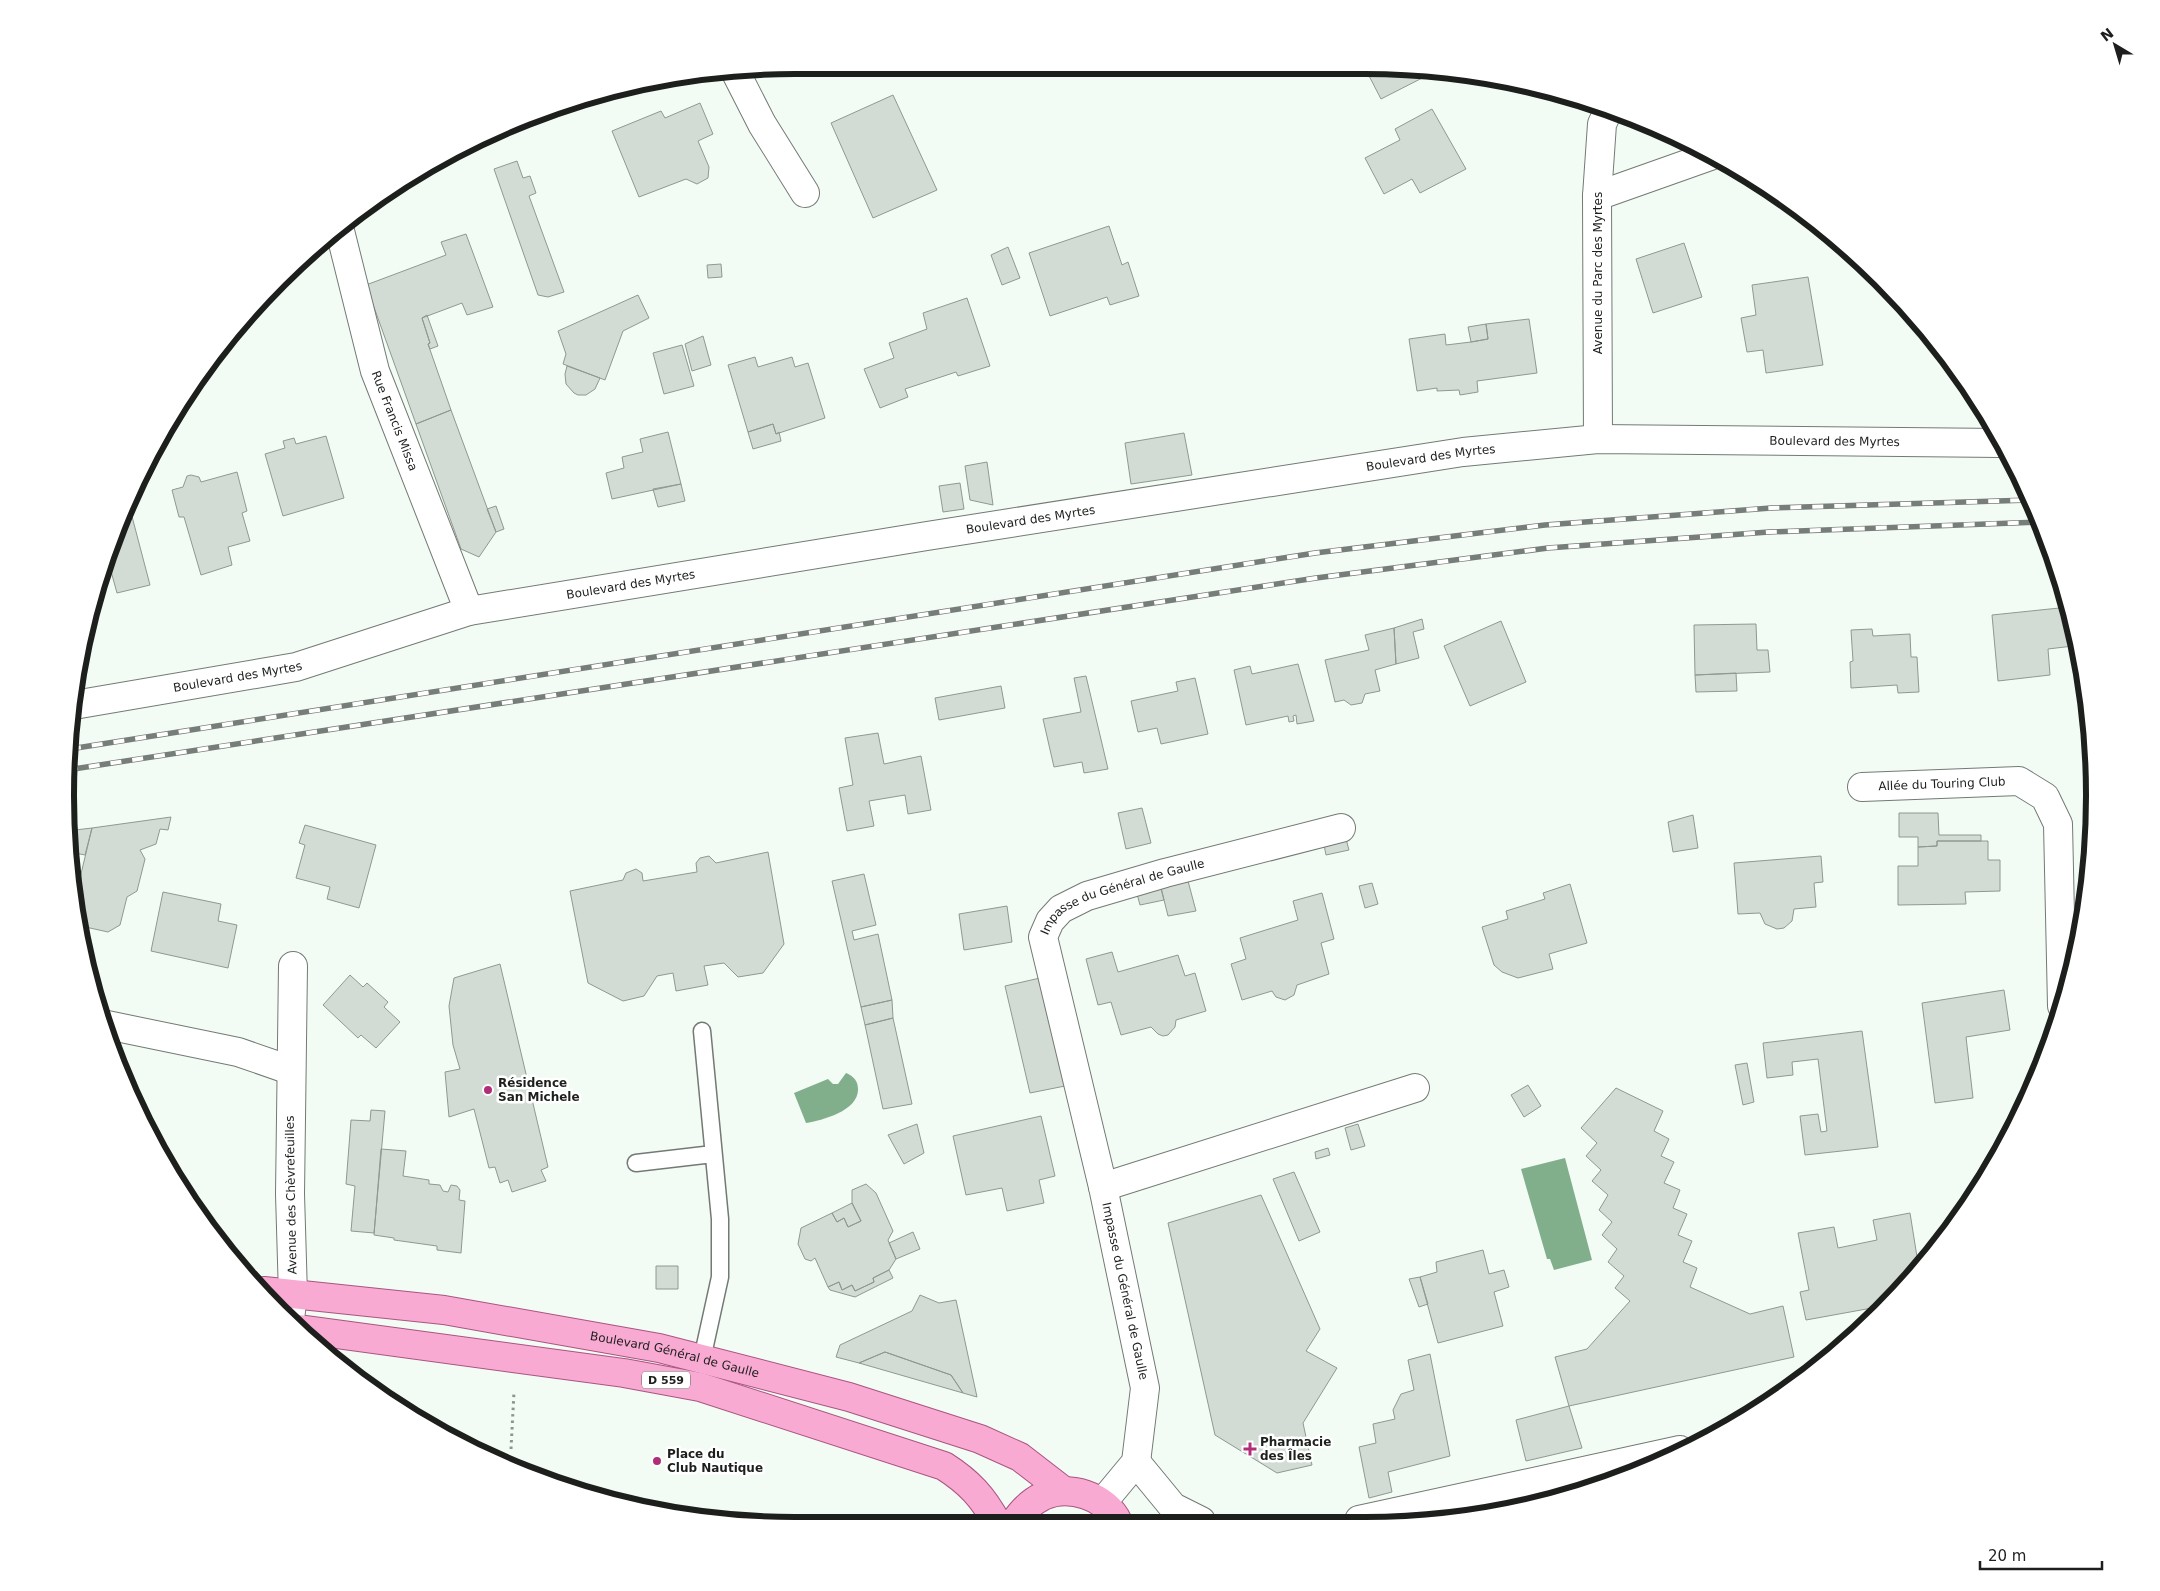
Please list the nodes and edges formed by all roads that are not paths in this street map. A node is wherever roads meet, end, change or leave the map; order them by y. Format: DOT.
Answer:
graph roads {
  1 [pos="738,76"];
  2 [pos="1606,116"];
  3 [pos="1703,158"];
  4 [pos="805,193"];
  5 [pos="1597,196"];
  6 [pos="341,235"];
  7 [pos="1598,439"];
  8 [pos="1994,443"];
  9 [pos="469,611"];
  10 [pos="80,704"];
  11 [pos="1862,787"];
  12 [pos="1341,828"];
  13 [pos="293,966"];
  14 [pos="2062,984"];
  15 [pos="112,1026"];
  16 [pos="702,1031"];
  17 [pos="290,1070"];
  18 [pos="1415,1088"];
  19 [pos="713,1154"];
  20 [pos="636,1163"];
  21 [pos="1104,1187"];
  22 [pos="279,1300"];
  23 [pos="292,1307"];
  24 [pos="311,1330"];
  25 [pos="702,1359"];
  26 [pos="1657,1455"];
  27 [pos="1136,1462"];
  28 [pos="1064,1491"];
  29 [pos="1110,1512"];
  30 [pos="994,1517"];
  31 [pos="1019,1517"];
  32 [pos="1192,1517"];
  33 [pos="1374,1517"];
  1 -- 4 [label="street"];
  2 -- 5 [label="street, Avenue du Parc des Myrtes"];
  3 -- 5 [label="street"];
  5 -- 7 [label="street, Avenue du Parc des Myrtes"];
  6 -- 9 [label="street, Rue Francis Missa"];
  7 -- 8 [label="street, Boulevard des Myrtes"];
  7 -- 9 [label="street, Boulevard des Myrtes"];
  9 -- 10 [label="street, Boulevard des Myrtes"];
  11 -- 14 [label="street, Allée du Touring Club"];
  12 -- 21 [label="street, Impasse du Général de Gaulle"];
  13 -- 17 [label="street, Avenue des Chèvrefeuilles"];
  15 -- 17 [label="street"];
  16 -- 19 [label="lane"];
  17 -- 23 [label="street, Avenue des Chèvrefeuilles"];
  18 -- 21 [label="street, Impasse du Général de Gaulle"];
  19 -- 20 [label="lane"];
  19 -- 25 [label="lane"];
  21 -- 27 [label="street, Impasse du Général de Gaulle"];
  22 -- 23 [label="main road, Boulevard Général de Gaulle / D 559"];
  23 -- 25 [label="main road, Boulevard Général de Gaulle / D 559"];
  24 -- 30 [label="main road, Boulevard Général de Gaulle / D 559"];
  25 -- 28 [label="main road, Boulevard Général de Gaulle / D 559"];
  26 -- 33 [label="street"];
  27 -- 29 [label="street"];
  27 -- 32 [label="street"];
  28 -- 29 [label="main road"];
  28 -- 31 [label="main road"];
}
